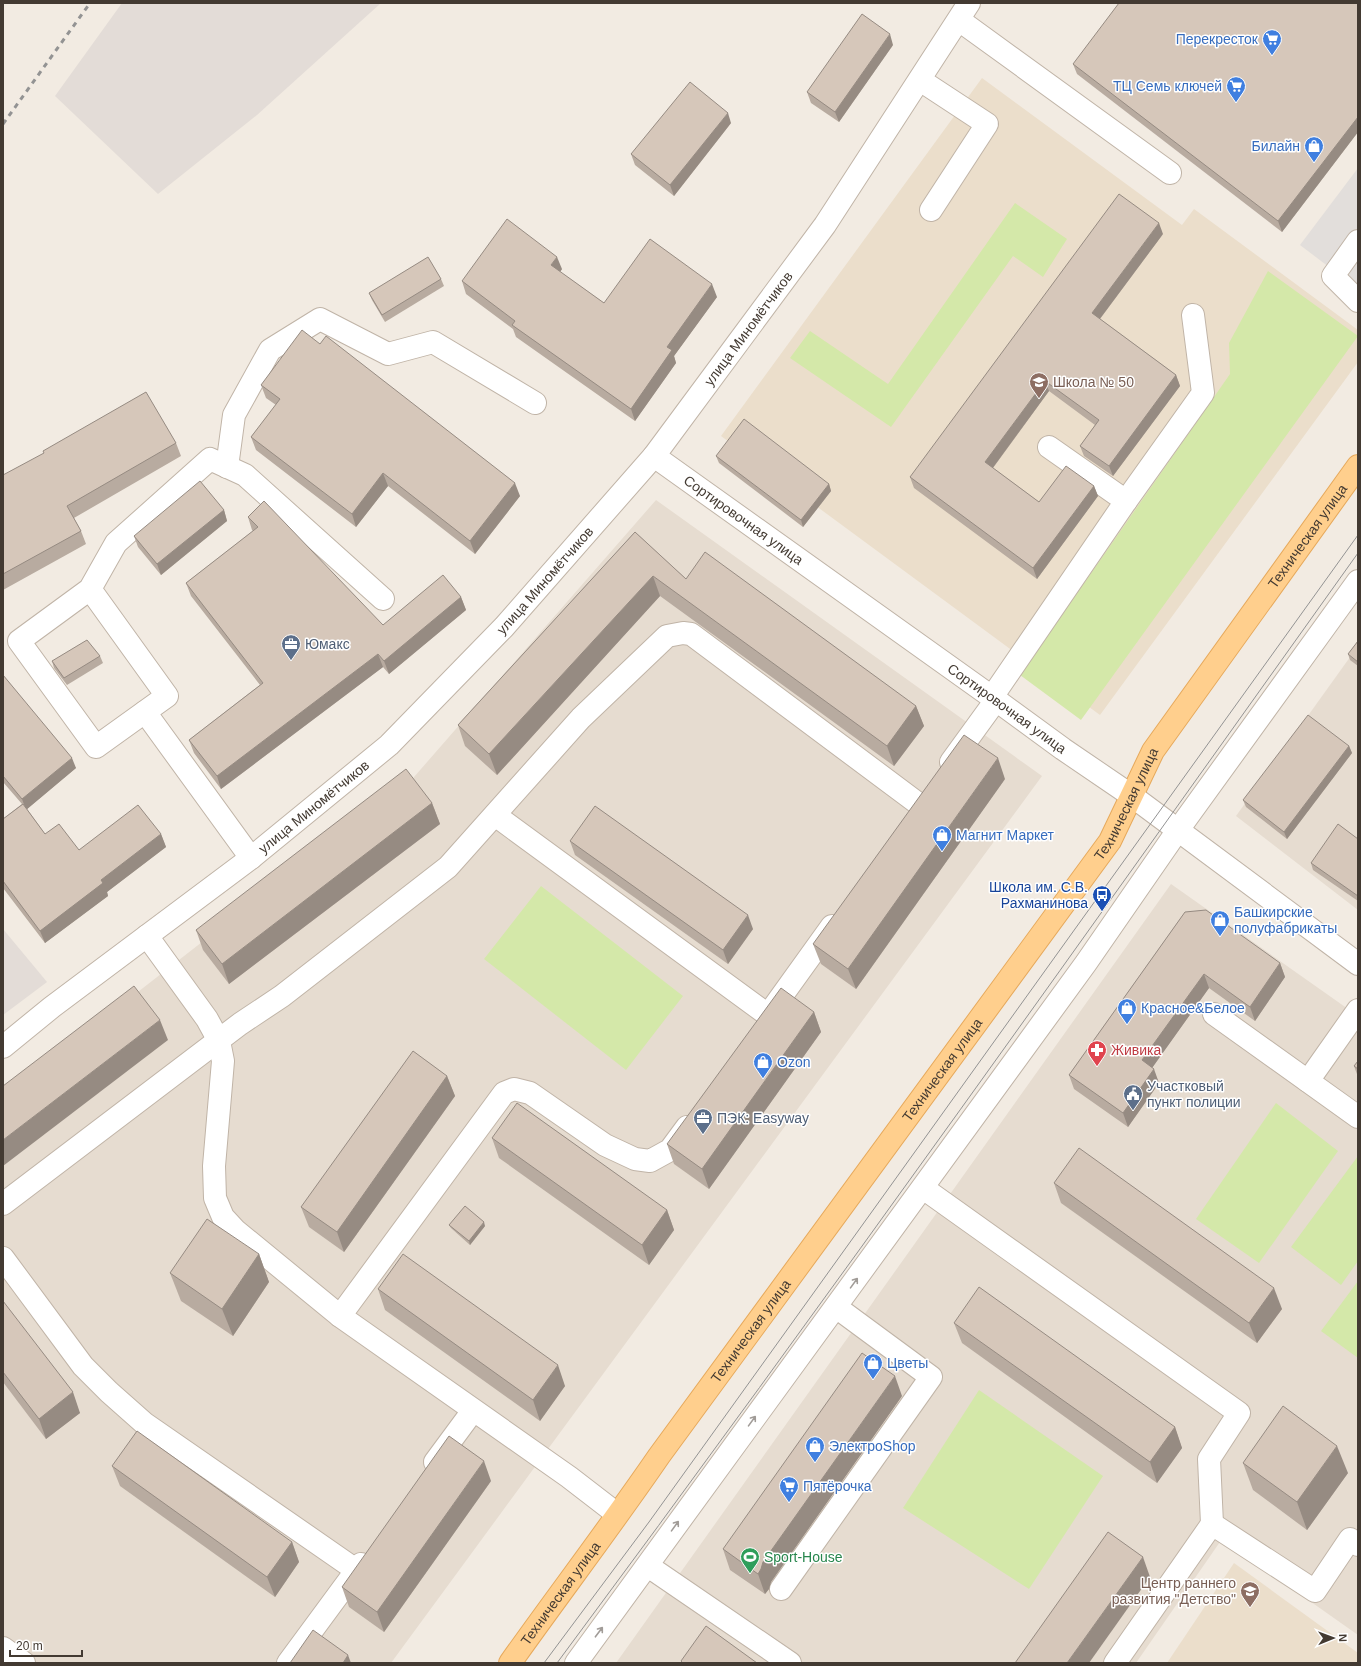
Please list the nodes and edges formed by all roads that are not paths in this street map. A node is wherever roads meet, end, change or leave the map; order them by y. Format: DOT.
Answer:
graph roads {
  1 [pos="964,11"];
  2 [pos="920,80"];
  3 [pos="1170,173"];
  4 [pos="931,210"];
  5 [pos="1358,241"];
  6 [pos="1358,300"];
  7 [pos="1193,315"];
  8 [pos="536,403"];
  9 [pos="1049,448"];
  10 [pos="654,456"];
  11 [pos="1358,466"];
  12 [pos="226,467"];
  13 [pos="1126,501"];
  14 [pos="1358,581"];
  15 [pos="90,589"];
  16 [pos="383,599"];
  17 [pos="994,698"];
  18 [pos="145,712"];
  19 [pos="1132,796"];
  20 [pos="495,815"];
  21 [pos="1178,830"];
  22 [pos="251,858"];
  23 [pos="842,913"];
  24 [pos="147,936"];
  25 [pos="1358,964"];
  26 [pos="1358,1010"];
  27 [pos="1214,1014"];
  28 [pos="219,1040"];
  29 [pos="3,1047"];
  30 [pos="1308,1081"];
  31 [pos="698,1111"];
  32 [pos="1358,1117"];
  33 [pos="922,1188"];
  34 [pos="3,1204"];
  35 [pos="3,1258"];
  36 [pos="836,1307"];
  37 [pos="340,1316"];
  38 [pos="469,1416"];
  39 [pos="422,1480"];
  40 [pos="617,1514"];
  41 [pos="1212,1524"];
  42 [pos="1358,1544"];
  43 [pos="370,1551"];
  44 [pos="648,1566"];
  45 [pos="356,1570"];
  46 [pos="780,1588"];
  47 [pos="3,1648"];
  48 [pos="24,1663"];
  49 [pos="288,1663"];
  50 [pos="510,1663"];
  51 [pos="576,1663"];
  52 [pos="790,1663"];
  53 [pos="1115,1663"];
  1 -- 2 [label="street, улица Миномётчиков"];
  1 -- 3 [label="street"];
  2 -- 4 [label="street"];
  2 -- 10 [label="street, улица Миномётчиков"];
  5 -- 6 [label="street"];
  7 -- 13 [label="street"];
  8 -- 12 [label="street"];
  9 -- 13 [label="street"];
  10 -- 17 [label="street, Сортировочная улица"];
  10 -- 22 [label="street, улица Миномётчиков"];
  11 -- 19 [label="main road, Техническая улица"];
  12 -- 15 [label="street"];
  12 -- 16 [label="street"];
  13 -- 17 [label="street"];
  14 -- 21 [label="street"];
  15 -- 18 [label="street"];
  15 -- 18 [label="street"];
  17 -- 19 [label="street, Сортировочная улица"];
  17 -- 20 [label="street"];
  18 -- 22 [label="street"];
  19 -- 21 [label="street, Сортировочная улица"];
  19 -- 40 [label="main road, Техническая улица"];
  20 -- 23 [label="street"];
  20 -- 28 [label="street"];
  21 -- 25 [label="street, Сортировочная улица"];
  21 -- 33 [label="street"];
  22 -- 24 [label="street, улица Миномётчиков"];
  24 -- 28 [label="street"];
  24 -- 29 [label="street, улица Миномётчиков"];
  26 -- 30 [label="street"];
  27 -- 30 [label="street"];
  28 -- 34 [label="street"];
  28 -- 37 [label="street"];
  30 -- 32 [label="street"];
  31 -- 37 [label="street"];
  36 -- 33 [label="street, one-way"];
  33 -- 41 [label="street"];
  35 -- 45 [label="street"];
  44 -- 36 [label="street, one-way"];
  36 -- 46 [label="street"];
  37 -- 40 [label="street"];
  38 -- 39 [label="street"];
  40 -- 50 [label="main road, Техническая улица"];
  41 -- 42 [label="street"];
  41 -- 53 [label="street"];
  43 -- 45 [label="street"];
  51 -- 44 [label="street, one-way"];
  44 -- 52 [label="street"];
  45 -- 49 [label="street"];
  47 -- 48 [label="street"];
}
